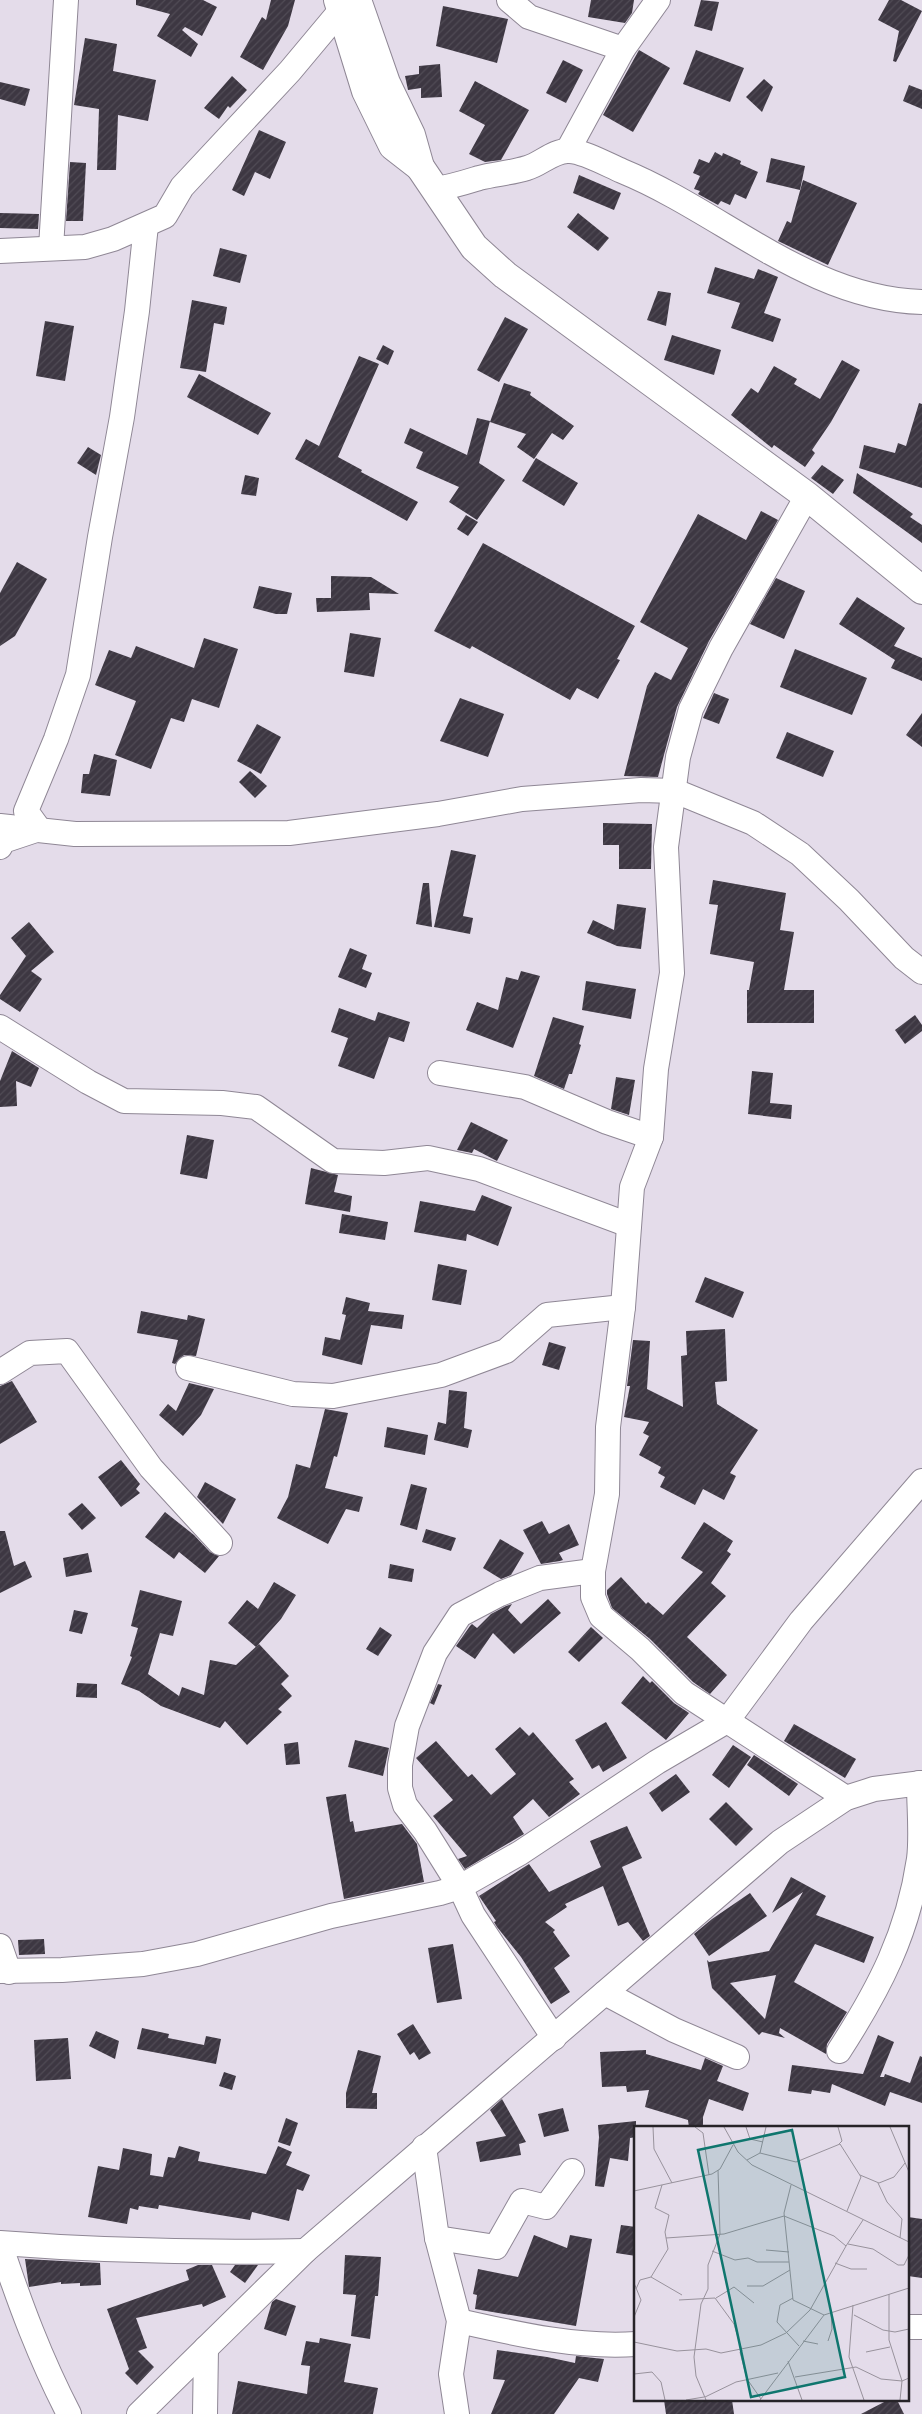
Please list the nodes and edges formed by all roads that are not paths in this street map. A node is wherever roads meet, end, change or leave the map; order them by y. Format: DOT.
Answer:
graph roads {
  1 [pos="66,0"];
  2 [pos="510,0"];
  3 [pos="658,0"];
  4 [pos="345,3"];
  5 [pos="622,49"];
  6 [pos="568,150"];
  7 [pos="427,178"];
  8 [pos="146,225"];
  9 [pos="50,248"];
  10 [pos="0,251"];
  11 [pos="922,302"];
  12 [pos="806,496"];
  13 [pos="922,590"];
  14 [pos="675,791"];
  15 [pos="0,826"];
  16 [pos="39,829"];
  17 [pos="0,847"];
  18 [pos="922,972"];
  19 [pos="0,1027"];
  20 [pos="440,1072"];
  21 [pos="651,1138"];
  22 [pos="629,1225"];
  23 [pos="623,1307"];
  24 [pos="188,1368"];
  25 [pos="0,1372"];
  26 [pos="922,1481"];
  27 [pos="220,1543"];
  28 [pos="593,1572"];
  29 [pos="727,1721"];
  30 [pos="920,1783"];
  31 [pos="846,1798"];
  32 [pos="460,1887"];
  33 [pos="0,1946"];
  34 [pos="4,1971"];
  35 [pos="605,1994"];
  36 [pos="554,2038"];
  37 [pos="839,2051"];
  38 [pos="737,2058"];
  39 [pos="424,2148"];
  40 [pos="572,2171"];
  41 [pos="437,2238"];
  42 [pos="0,2244"];
  43 [pos="305,2251"];
  44 [pos="459,2321"];
  45 [pos="634,2344"];
  46 [pos="206,2348"];
  47 [pos="69,2414"];
  48 [pos="139,2414"];
  49 [pos="205,2414"];
  50 [pos="457,2414"];
  1 -- 9 [label="street"];
  2 -- 5 [label="street"];
  3 -- 5 [label="street"];
  4 -- 7 [label="main road"];
  4 -- 8 [label="street"];
  5 -- 6 [label="street"];
  6 -- 7 [label="street"];
  6 -- 11 [label="street"];
  7 -- 12 [label="main road"];
  8 -- 9 [label="street"];
  8 -- 16 [label="street"];
  9 -- 10 [label="street"];
  12 -- 13 [label="main road"];
  12 -- 14 [label="street"];
  14 -- 16 [label="street"];
  14 -- 18 [label="street"];
  14 -- 21 [label="street"];
  15 -- 16 [label="street"];
  16 -- 17 [label="street"];
  19 -- 22 [label="street"];
  20 -- 21 [label="street"];
  21 -- 22 [label="street"];
  22 -- 23 [label="street"];
  23 -- 24 [label="street"];
  23 -- 28 [label="street"];
  25 -- 27 [label="street"];
  26 -- 29 [label="street"];
  28 -- 29 [label="street"];
  28 -- 32 [label="street"];
  29 -- 31 [label="street"];
  29 -- 32 [label="street"];
  30 -- 31 [label="street"];
  30 -- 37 [label="street"];
  31 -- 35 [label="street"];
  32 -- 34 [label="street"];
  32 -- 36 [label="street"];
  33 -- 34 [label="street"];
  35 -- 36 [label="street"];
  35 -- 38 [label="street"];
  36 -- 39 [label="street"];
  39 -- 41 [label="street"];
  39 -- 43 [label="street"];
  40 -- 41 [label="street"];
  41 -- 44 [label="street"];
  42 -- 43 [label="street"];
  42 -- 47 [label="street"];
  43 -- 46 [label="street"];
  44 -- 45 [label="street"];
  44 -- 50 [label="street"];
  46 -- 48 [label="street"];
  46 -- 49 [label="street"];
}
